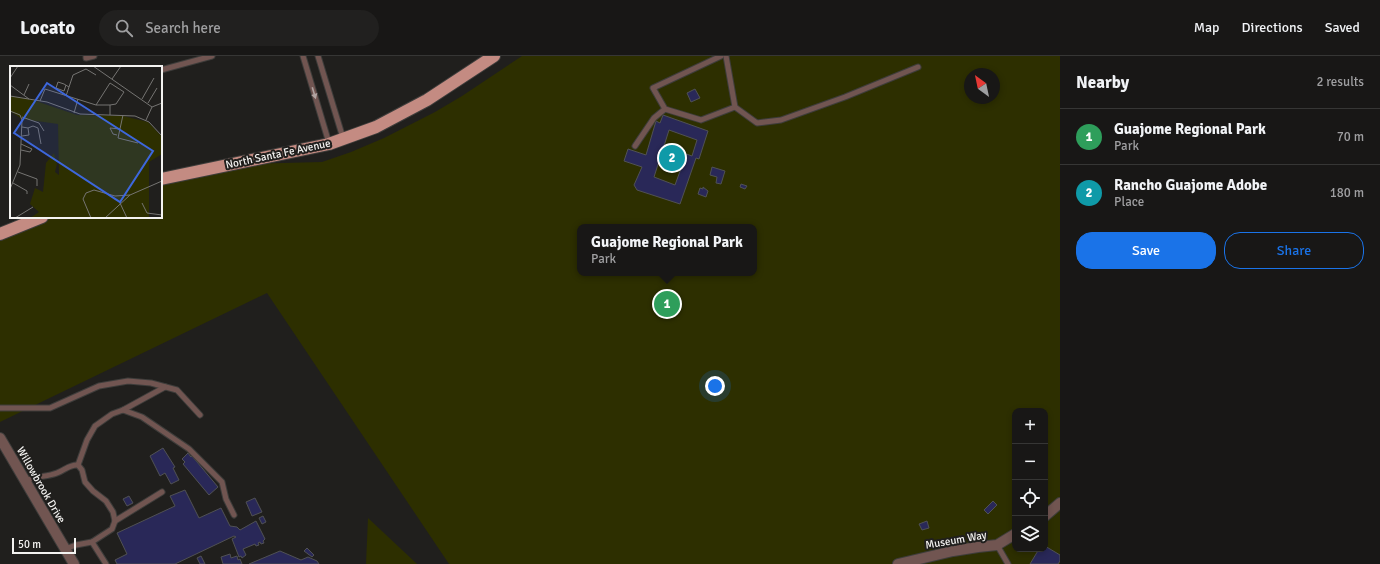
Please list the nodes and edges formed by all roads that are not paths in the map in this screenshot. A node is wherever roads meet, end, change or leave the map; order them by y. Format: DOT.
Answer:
graph roads {
  1 [pos="86,56"];
  2 [pos="94,56"];
  3 [pos="212,56"];
  4 [pos="303,56"];
  5 [pos="318,56"];
  6 [pos="494,56"];
  7 [pos="721,56"];
  8 [pos="726,56"];
  9 [pos="194,58"];
  10 [pos="918,67"];
  11 [pos="162,70"];
  12 [pos="735,107"];
  13 [pos="665,109"];
  14 [pos="343,138"];
  15 [pos="329,144"];
  16 [pos="635,146"];
  17 [pos="162,179"];
  18 [pos="36,218"];
  19 [pos="0,234"];
  20 [pos="165,387"];
  21 [pos="0,408"];
  22 [pos="123,410"];
  23 [pos="200,415"];
  24 [pos="0,438"];
  25 [pos="78,465"];
  26 [pos="25,481"];
  27 [pos="162,492"];
  28 [pos="1060,503"];
  29 [pos="1048,513"];
  30 [pos="234,515"];
  31 [pos="115,521"];
  32 [pos="1012,536"];
  33 [pos="92,542"];
  34 [pos="997,546"];
  35 [pos="65,549"];
  36 [pos="73,564"];
  37 [pos="106,564"];
  38 [pos="898,564"];
  39 [pos="1008,564"];
  1 -- 2 [label="lane"];
  3 -- 9 [label="lane"];
  4 -- 15 [label="lane, one-way"];
  5 -- 14 [label="lane"];
  6 -- 14 [label="main road, North Santa Fe Avenue"];
  7 -- 13 [label="lane"];
  8 -- 12 [label="lane"];
  9 -- 11 [label="lane"];
  10 -- 12 [label="lane"];
  12 -- 13 [label="lane"];
  13 -- 16 [label="lane"];
  14 -- 15 [label="main road, North Santa Fe Avenue"];
  15 -- 17 [label="main road, North Santa Fe Avenue"];
  18 -- 19 [label="main road"];
  20 -- 21 [label="lane"];
  20 -- 22 [label="lane"];
  20 -- 23 [label="lane"];
  22 -- 25 [label="lane"];
  22 -- 30 [label="lane"];
  24 -- 26 [label="street, Willowbrook Drive"];
  25 -- 26 [label="lane"];
  25 -- 31 [label="lane"];
  26 -- 35 [label="street, Willowbrook Drive"];
  27 -- 31 [label="lane"];
  28 -- 29 [label="street"];
  31 -- 33 [label="lane"];
  32 -- 34 [label="street, Museum Way"];
  33 -- 35 [label="lane"];
  33 -- 37 [label="lane"];
  34 -- 38 [label="street, Museum Way"];
  34 -- 39 [label="lane"];
  35 -- 36 [label="street, Willowbrook Drive"];
}
